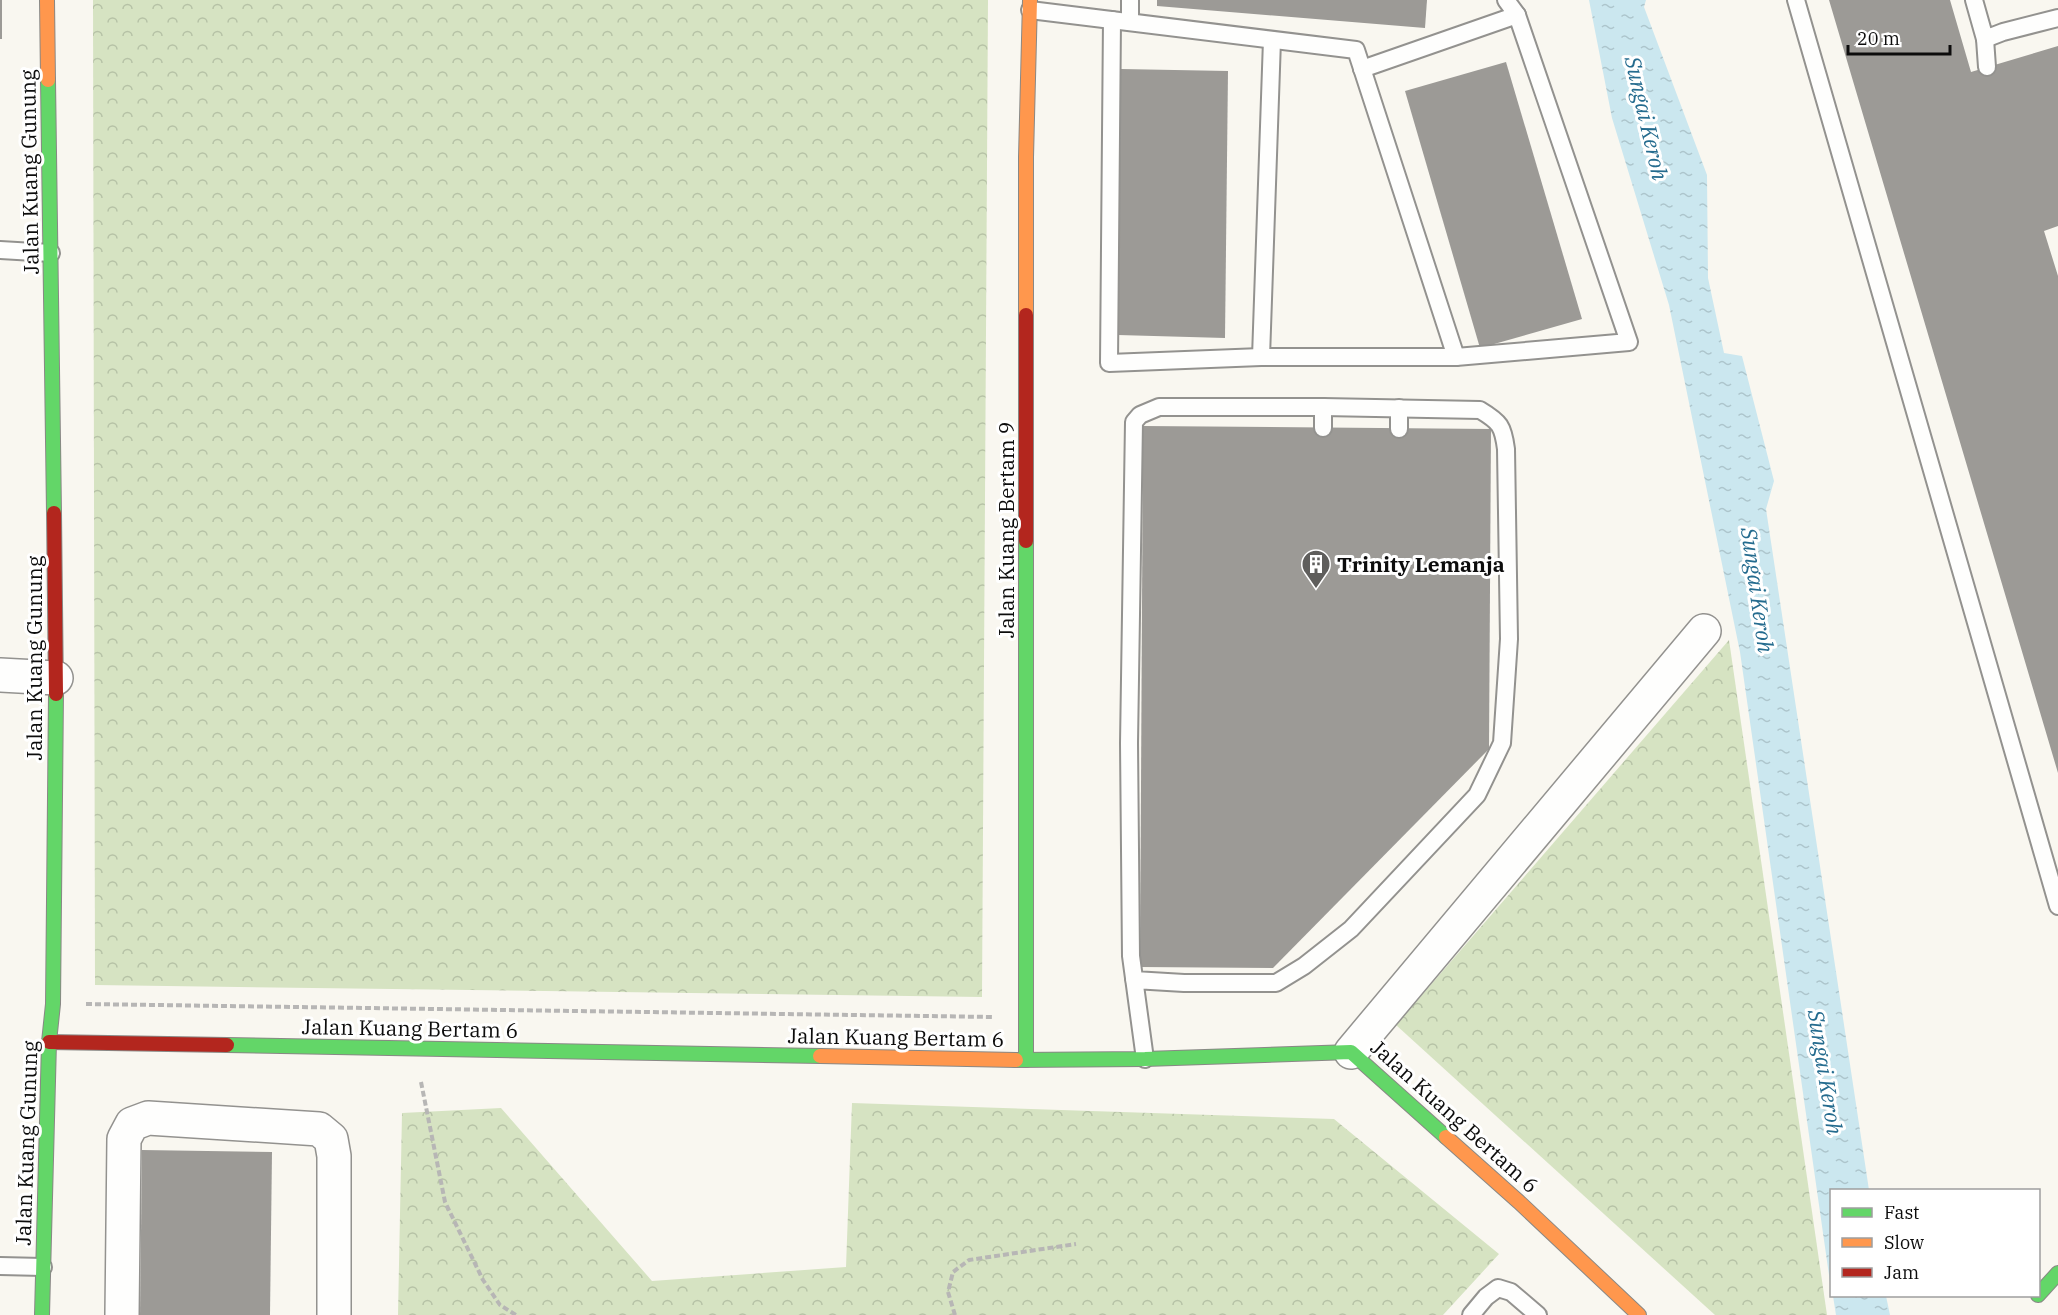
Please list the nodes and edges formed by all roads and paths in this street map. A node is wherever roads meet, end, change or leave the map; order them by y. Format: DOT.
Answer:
graph roads {
  1 [pos="47,0"];
  2 [pos="1130,0"];
  3 [pos="1506,0"];
  4 [pos="1796,0"];
  5 [pos="1974,0"];
  6 [pos="1030,5"];
  7 [pos="1517,15"];
  8 [pos="2058,18"];
  9 [pos="1112,20"];
  10 [pos="1130,22"];
  11 [pos="1272,39"];
  12 [pos="1985,39"];
  13 [pos="1987,67"];
  14 [pos="1362,69"];
  15 [pos="0,250"];
  16 [pos="51,253"];
  17 [pos="1261,357"];
  18 [pos="1456,357"];
  19 [pos="1323,407"];
  20 [pos="1399,408"];
  21 [pos="1323,428"];
  22 [pos="1399,429"];
  23 [pos="1704,631"];
  24 [pos="0,675"];
  25 [pos="56,678"];
  26 [pos="2058,906"];
  27 [pos="1134,980"];
  28 [pos="53,1004"];
  29 [pos="1027,1017"];
  30 [pos="49,1042"];
  31 [pos="414,1049"];
  32 [pos="1351,1052"];
  33 [pos="1145,1059"];
  34 [pos="1026,1060"];
  35 [pos="1076,1244"];
  36 [pos="0,1266"];
  37 [pos="43,1267"];
  38 [pos="2058,1273"];
  39 [pos="2041,1292"];
  40 [pos="2036,1297"];
  41 [pos="2026,1308"];
  42 [pos="42,1315"];
  43 [pos="122,1315"];
  44 [pos="334,1315"];
  45 [pos="516,1315"];
  46 [pos="955,1315"];
  47 [pos="1471,1315"];
  48 [pos="1538,1315"];
  49 [pos="1639,1315"];
  1 -- 16 [label="street, Jalan Kuang Gunung"];
  2 -- 10 [label="lane"];
  3 -- 7 [label="lane"];
  4 -- 26 [label="lane"];
  5 -- 12 [label="lane"];
  6 -- 9 [label="lane"];
  6 -- 29 [label="street, Jalan Kuang Bertam 9"];
  7 -- 14 [label="lane"];
  7 -- 18 [label="lane"];
  8 -- 12 [label="lane"];
  9 -- 10 [label="lane"];
  9 -- 17 [label="lane"];
  10 -- 11 [label="lane"];
  11 -- 14 [label="lane"];
  11 -- 17 [label="lane"];
  12 -- 13 [label="lane"];
  14 -- 18 [label="lane"];
  15 -- 16 [label="lane"];
  16 -- 25 [label="street, Jalan Kuang Gunung"];
  17 -- 18 [label="lane"];
  19 -- 20 [label="lane"];
  19 -- 21 [label="lane"];
  19 -- 27 [label="lane"];
  20 -- 22 [label="lane"];
  20 -- 27 [label="lane"];
  23 -- 32 [label="street"];
  24 -- 25 [label="street"];
  25 -- 28 [label="street, Jalan Kuang Gunung"];
  27 -- 33 [label="lane"];
  28 -- 29 [label="path"];
  28 -- 30 [label="street, Jalan Kuang Gunung"];
  29 -- 34 [label="street, Jalan Kuang Bertam 9"];
  30 -- 31 [label="street, Jalan Kuang Bertam 6"];
  30 -- 37 [label="street, Jalan Kuang Gunung"];
  31 -- 34 [label="street, Jalan Kuang Bertam 6"];
  31 -- 45 [label="path"];
  32 -- 33 [label="street, Jalan Kuang Bertam 6"];
  32 -- 49 [label="street, Jalan Kuang Bertam 6"];
  33 -- 34 [label="street, Jalan Kuang Bertam 6"];
  35 -- 46 [label="path"];
  36 -- 37 [label="lane"];
  37 -- 42 [label="street, Jalan Kuang Gunung"];
  38 -- 39 [label="street"];
  40 -- 41 [label="street"];
  43 -- 44 [label="street"];
  47 -- 48 [label="lane"];
}
